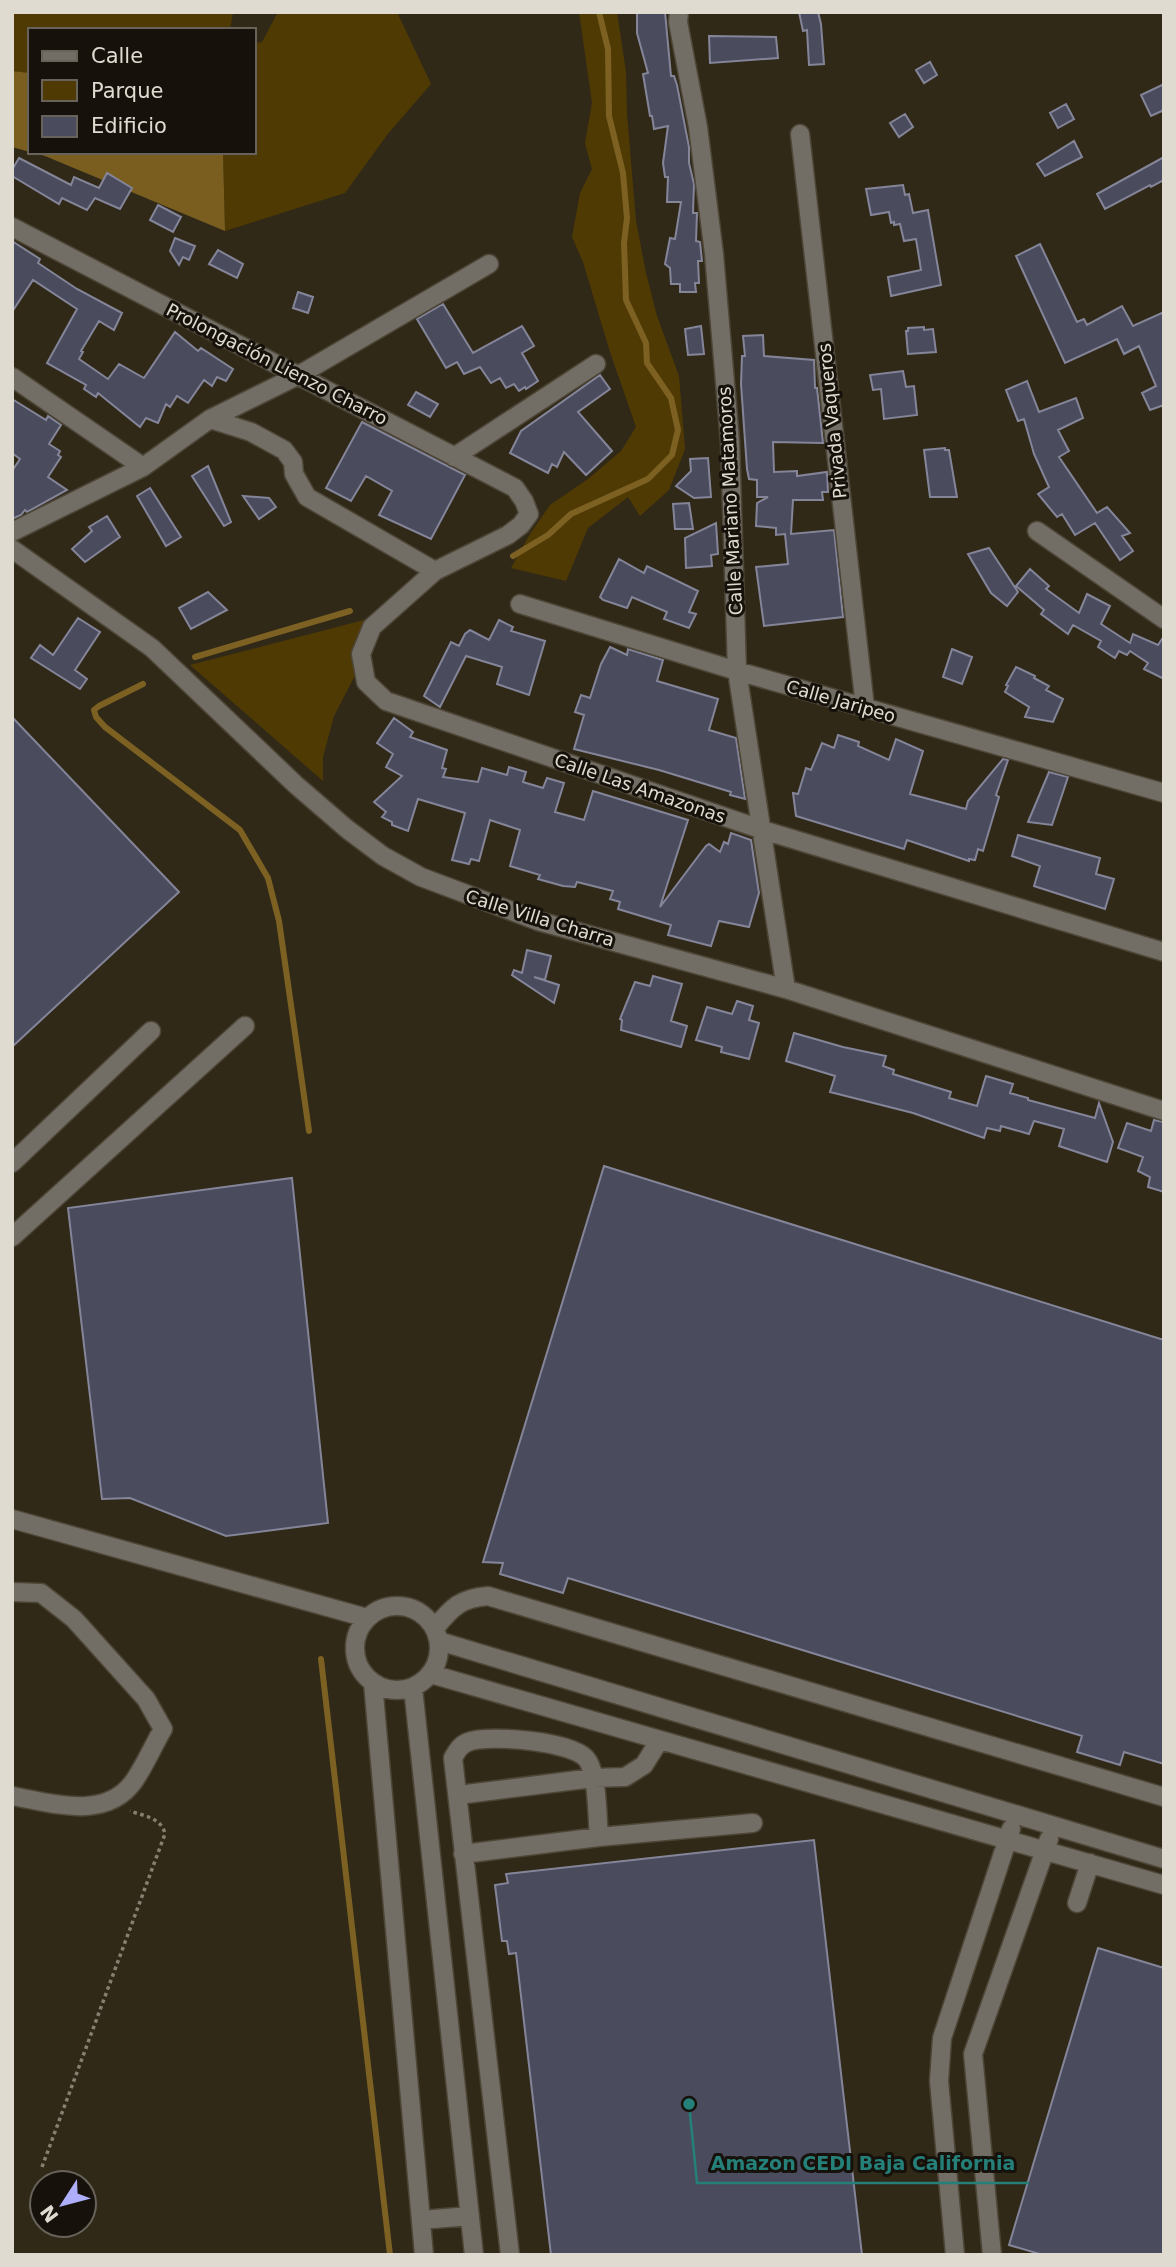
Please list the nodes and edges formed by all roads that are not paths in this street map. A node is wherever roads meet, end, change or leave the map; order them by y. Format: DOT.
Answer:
graph roads {
  1 [pos="679,12"];
  2 [pos="800,134"];
  3 [pos="12,227"];
  4 [pos="489,264"];
  5 [pos="596,364"];
  6 [pos="299,375"];
  7 [pos="12,377"];
  8 [pos="210,419"];
  9 [pos="454,457"];
  10 [pos="144,467"];
  11 [pos="529,514"];
  12 [pos="1037,531"];
  13 [pos="12,532"];
  14 [pos="12,549"];
  15 [pos="435,570"];
  16 [pos="520,604"];
  17 [pos="1164,619"];
  18 [pos="737,671"];
  19 [pos="865,707"];
  20 [pos="1164,793"];
  21 [pos="763,830"];
  22 [pos="1164,952"];
  23 [pos="786,989"];
  24 [pos="244,1026"];
  25 [pos="151,1031"];
  26 [pos="1164,1111"];
  27 [pos="12,1163"];
  28 [pos="12,1237"];
  29 [pos="12,1518"];
  30 [pos="12,1592"];
  31 [pos="368,1618"];
  32 [pos="437,1634"];
  33 [pos="431,1674"];
  34 [pos="373,1683"];
  35 [pos="413,1688"];
  36 [pos="659,1741"];
  37 [pos="593,1778"];
  38 [pos="458,1795"];
  39 [pos="12,1796"];
  40 [pos="1164,1797"];
  41 [pos="1017,1815"];
  42 [pos="753,1823"];
  43 [pos="1053,1825"];
  44 [pos="599,1837"];
  45 [pos="1007,1839"];
  46 [pos="1045,1850"];
  47 [pos="463,1854"];
  48 [pos="1164,1859"];
  49 [pos="1090,1863"];
  50 [pos="1164,1885"];
  51 [pos="1077,1903"];
  52 [pos="470,2216"];
  53 [pos="421,2220"];
  54 [pos="425,2255"];
  55 [pos="474,2255"];
  56 [pos="510,2255"];
  57 [pos="956,2255"];
  58 [pos="992,2255"];
  1 -- 18 [label="street, Calle Mariano Matamoros"];
  2 -- 19 [label="street, Privada Vaqueros"];
  3 -- 6 [label="street, Prolongación Lienzo Charro"];
  4 -- 6 [label="street"];
  5 -- 9 [label="street"];
  6 -- 8 [label="street"];
  6 -- 9 [label="street, Prolongación Lienzo Charro"];
  7 -- 10 [label="street"];
  8 -- 10 [label="street"];
  8 -- 15 [label="street"];
  9 -- 11 [label="street, Prolongación Lienzo Charro"];
  10 -- 13 [label="street"];
  11 -- 15 [label="street, Calle Las Amazonas"];
  12 -- 17 [label="street"];
  14 -- 23 [label="street, Calle Villa Charra"];
  15 -- 21 [label="street, Calle Las Amazonas"];
  16 -- 18 [label="street, Calle Jaripeo"];
  18 -- 19 [label="street, Calle Jaripeo"];
  18 -- 21 [label="street, Calle Mariano Matamoros"];
  19 -- 20 [label="street, Calle Jaripeo"];
  21 -- 22 [label="street, Calle Las Amazonas"];
  21 -- 23 [label="street, Calle Mariano Matamoros"];
  23 -- 26 [label="street, Calle Villa Charra"];
  24 -- 28 [label="street"];
  25 -- 27 [label="street"];
  29 -- 31 [label="street"];
  30 -- 39 [label="street"];
  31 -- 32 [label="street"];
  31 -- 34 [label="street"];
  32 -- 33 [label="street"];
  32 -- 40 [label="street"];
  32 -- 41 [label="street"];
  33 -- 35 [label="street"];
  33 -- 36 [label="street"];
  34 -- 35 [label="street"];
  34 -- 53 [label="street"];
  35 -- 52 [label="street"];
  36 -- 37 [label="street"];
  36 -- 45 [label="street"];
  37 -- 38 [label="street"];
  37 -- 38 [label="street"];
  37 -- 44 [label="street"];
  38 -- 47 [label="street"];
  41 -- 43 [label="street"];
  41 -- 45 [label="street"];
  42 -- 44 [label="street"];
  43 -- 46 [label="street"];
  43 -- 48 [label="street"];
  44 -- 47 [label="street"];
  45 -- 46 [label="street"];
  45 -- 57 [label="street"];
  46 -- 49 [label="street"];
  46 -- 58 [label="street"];
  47 -- 56 [label="street"];
  49 -- 50 [label="street"];
  49 -- 51 [label="street"];
  52 -- 53 [label="street"];
  52 -- 55 [label="street"];
  53 -- 54 [label="street"];
}
